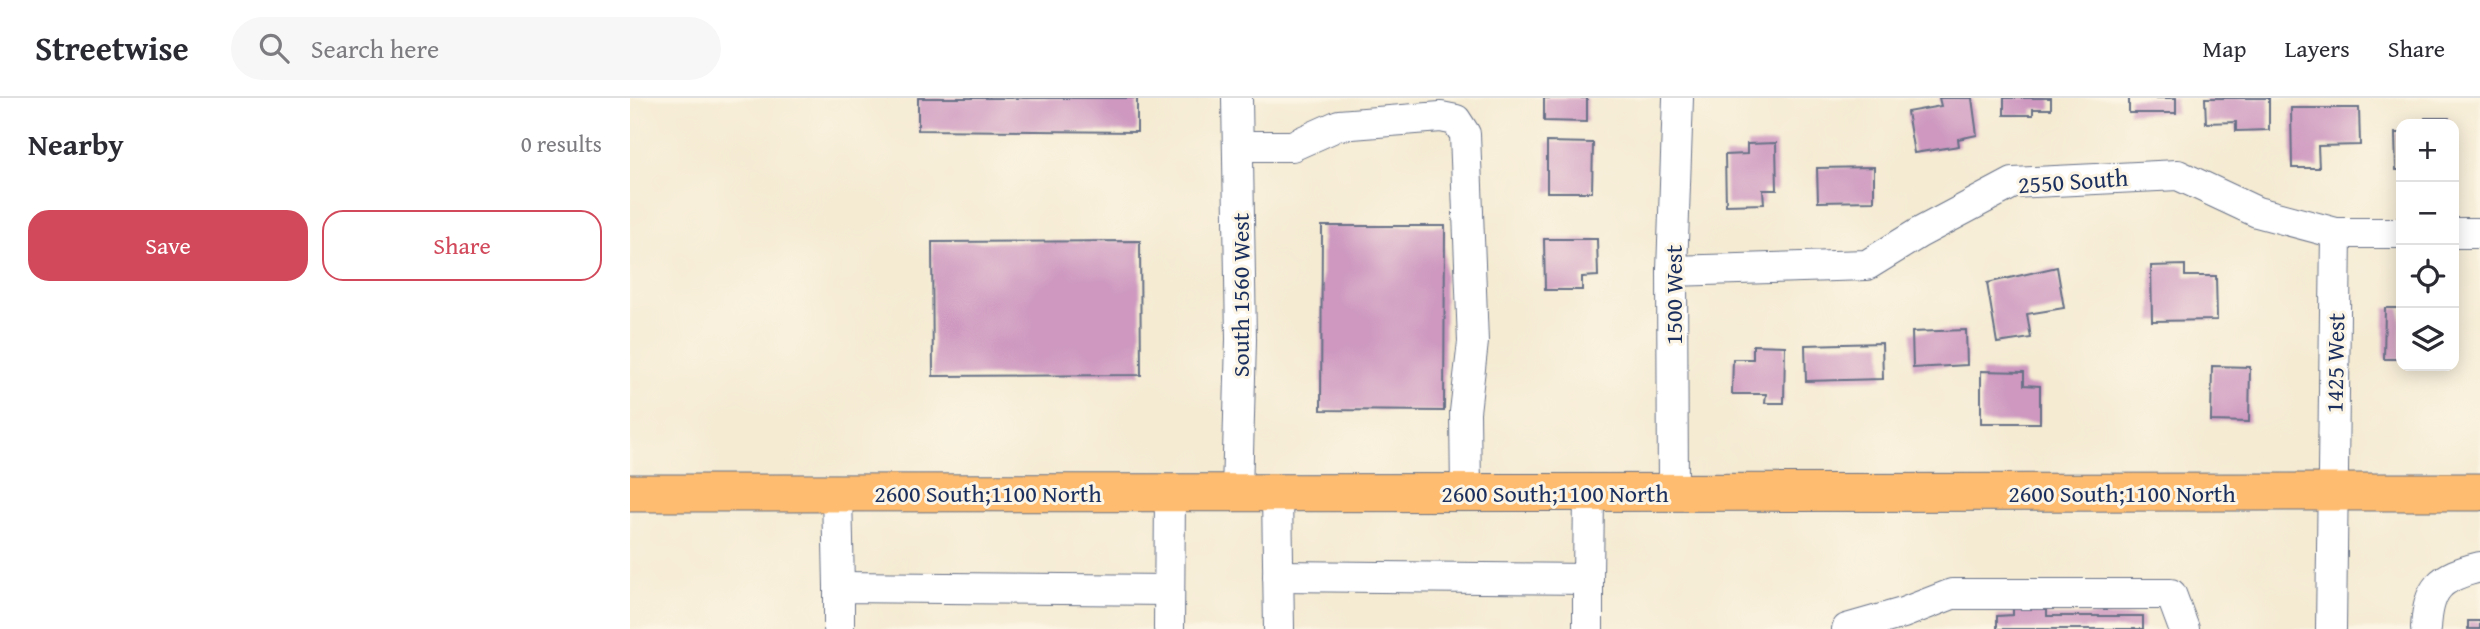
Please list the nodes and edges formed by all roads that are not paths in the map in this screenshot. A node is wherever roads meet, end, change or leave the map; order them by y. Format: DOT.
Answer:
graph roads {
  1 [pos="1237,98"];
  2 [pos="1678,98"];
  3 [pos="1239,146"];
  4 [pos="2336,233"];
  5 [pos="2396,233"];
  6 [pos="2459,233"];
  7 [pos="2480,233"];
  8 [pos="1672,271"];
  9 [pos="2331,492"];
  10 [pos="2480,492"];
  11 [pos="630,493"];
  12 [pos="837,493"];
  13 [pos="1170,493"];
  14 [pos="1237,493"];
  15 [pos="1277,493"];
  16 [pos="1466,493"];
  17 [pos="1589,493"];
  18 [pos="1674,493"];
  19 [pos="2480,567"];
  20 [pos="1278,576"];
  21 [pos="1588,579"];
  22 [pos="839,586"];
  23 [pos="1169,590"];
  24 [pos="839,629"];
  25 [pos="1169,629"];
  26 [pos="1279,629"];
  27 [pos="1588,629"];
  28 [pos="1847,629"];
  29 [pos="2184,629"];
  30 [pos="2331,629"];
  31 [pos="2426,629"];
  1 -- 3 [label="street, South 1560 West"];
  2 -- 8 [label="street, 1500 West"];
  3 -- 14 [label="street, South 1560 West"];
  3 -- 16 [label="street"];
  4 -- 5 [label="street, 2550 South"];
  4 -- 8 [label="street, 2550 South"];
  4 -- 9 [label="street, 1425 West"];
  6 -- 7 [label="street"];
  8 -- 18 [label="street, 1500 West"];
  9 -- 10 [label="main road, 2600 South;1100 North"];
  9 -- 18 [label="main road, 2600 South;1100 North"];
  9 -- 30 [label="street, 1425 West"];
  11 -- 12 [label="main road, 2600 South;1100 North"];
  12 -- 13 [label="main road, 2600 South;1100 North"];
  12 -- 22 [label="street"];
  13 -- 14 [label="main road, 2600 South;1100 North"];
  13 -- 23 [label="street"];
  14 -- 15 [label="main road, 2600 South;1100 North"];
  15 -- 16 [label="main road, 2600 South;1100 North"];
  15 -- 20 [label="street"];
  16 -- 17 [label="main road, 2600 South;1100 North"];
  17 -- 18 [label="main road, 2600 South;1100 North"];
  17 -- 21 [label="street"];
  19 -- 31 [label="street"];
  20 -- 21 [label="street"];
  20 -- 26 [label="street"];
  21 -- 27 [label="street"];
  22 -- 23 [label="street"];
  22 -- 24 [label="street"];
  23 -- 25 [label="street"];
  28 -- 29 [label="street"];
}
